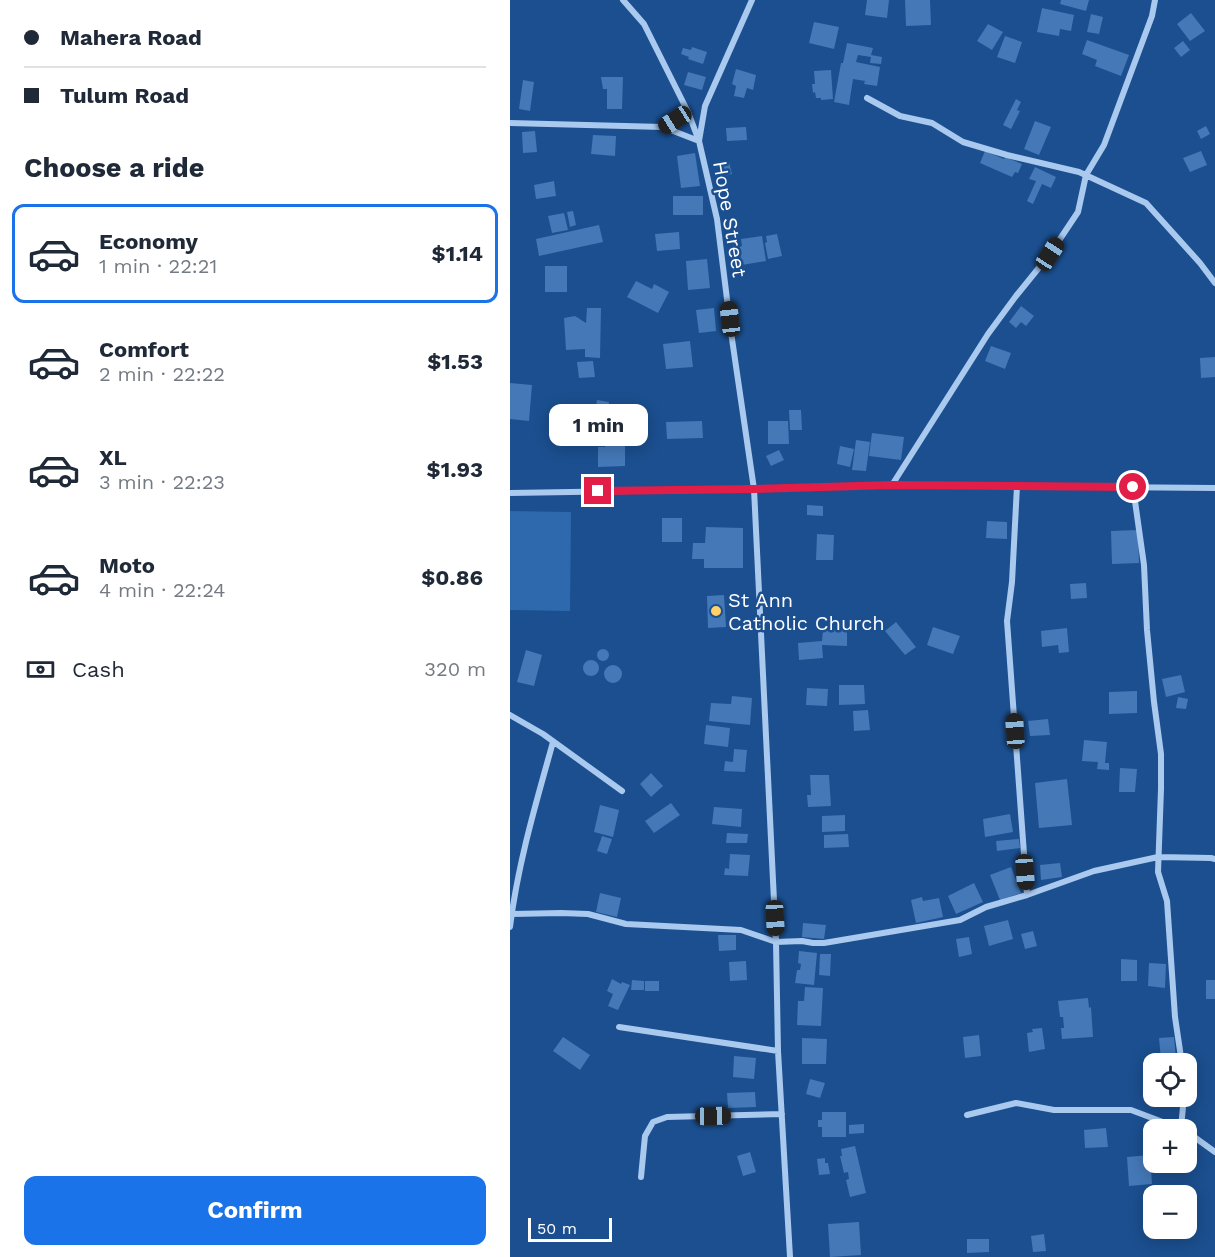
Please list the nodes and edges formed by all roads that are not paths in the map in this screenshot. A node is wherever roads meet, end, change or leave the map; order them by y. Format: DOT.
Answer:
graph roads {
  1 [pos="623,0"];
  2 [pos="752,0"];
  3 [pos="1155,0"];
  4 [pos="867,98"];
  5 [pos="688,112"];
  6 [pos="510,123"];
  7 [pos="663,127"];
  8 [pos="699,141"];
  9 [pos="1086,175"];
  10 [pos="1215,283"];
  11 [pos="892,485"];
  12 [pos="1017,486"];
  13 [pos="1133,487"];
  14 [pos="1215,488"];
  15 [pos="754,489"];
  16 [pos="510,493"];
  17 [pos="510,715"];
  18 [pos="553,742"];
  19 [pos="622,791"];
  20 [pos="1158,857"];
  21 [pos="1215,859"];
  22 [pos="1027,895"];
  23 [pos="512,914"];
  24 [pos="510,927"];
  25 [pos="776,942"];
  26 [pos="619,1027"];
  27 [pos="778,1052"];
  28 [pos="1180,1053"];
  29 [pos="782,1114"];
  30 [pos="967,1115"];
  31 [pos="1155,1119"];
  32 [pos="1197,1139"];
  33 [pos="1215,1152"];
  34 [pos="641,1177"];
  35 [pos="790,1257"];
  1 -- 5 [label="street"];
  2 -- 8 [label="street, Hope Street"];
  3 -- 9 [label="street"];
  4 -- 9 [label="street"];
  5 -- 7 [label="street"];
  5 -- 8 [label="street"];
  6 -- 7 [label="street"];
  7 -- 8 [label="street"];
  8 -- 15 [label="street, Hope Street"];
  9 -- 10 [label="street"];
  9 -- 11 [label="street"];
  11 -- 12 [label="street"];
  11 -- 15 [label="street"];
  12 -- 13 [label="street"];
  12 -- 22 [label="street"];
  13 -- 14 [label="street"];
  13 -- 20 [label="street"];
  15 -- 16 [label="street"];
  15 -- 25 [label="street, Hope Street"];
  17 -- 18 [label="street"];
  18 -- 19 [label="street"];
  18 -- 23 [label="street"];
  20 -- 21 [label="street"];
  20 -- 22 [label="street"];
  20 -- 28 [label="street"];
  22 -- 25 [label="street"];
  23 -- 24 [label="street"];
  23 -- 25 [label="street"];
  25 -- 27 [label="street, Hope Street"];
  26 -- 27 [label="street"];
  27 -- 29 [label="street, Hope Street"];
  29 -- 34 [label="street"];
  29 -- 35 [label="street, Hope Street"];
  30 -- 31 [label="street"];
  32 -- 33 [label="street"];
}
